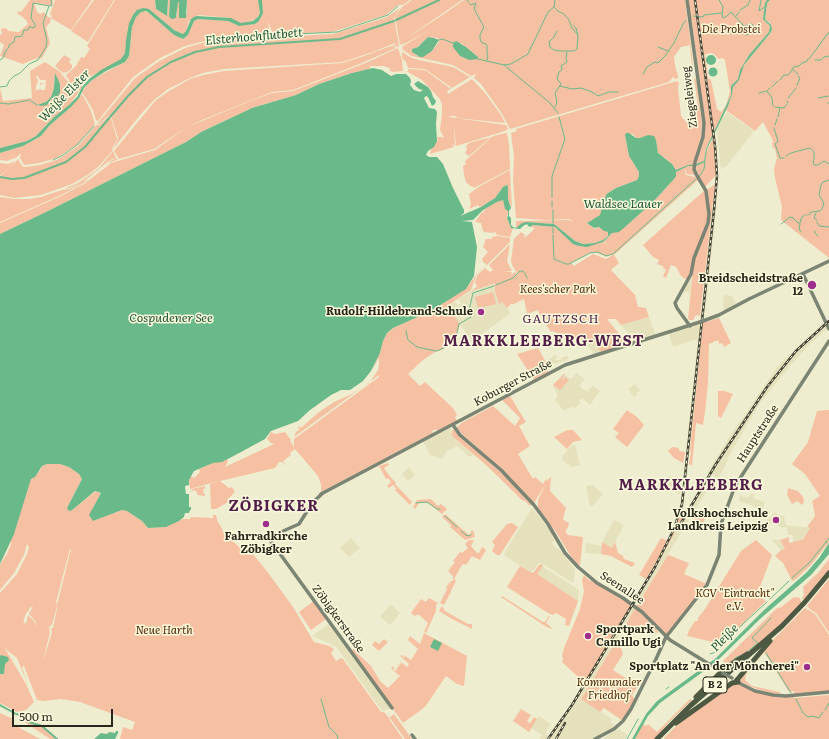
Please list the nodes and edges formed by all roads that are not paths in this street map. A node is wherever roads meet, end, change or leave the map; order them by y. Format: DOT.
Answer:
graph roads {
  1 [pos="687,0"];
  2 [pos="829,261"];
  3 [pos="803,274"];
  4 [pos="690,326"];
  5 [pos="829,329"];
  6 [pos="829,341"];
  7 [pos="453,425"];
  8 [pos="270,539"];
  9 [pos="829,573"];
  10 [pos="829,577"];
  11 [pos="805,605"];
  12 [pos="666,637"];
  13 [pos="770,641"];
  14 [pos="762,645"];
  15 [pos="719,671"];
  16 [pos="734,681"];
  17 [pos="828,692"];
  18 [pos="392,708"];
  19 [pos="675,723"];
  20 [pos="670,726"];
  21 [pos="412,735"];
  22 [pos="415,739"];
  23 [pos="595,739"];
  24 [pos="657,739"];
  25 [pos="660,739"];
  1 -- 4 [label="main road, Ziegeleiweg"];
  2 -- 3 [label="main road, Koburger Straße"];
  3 -- 4 [label="main road, Koburger Straße"];
  3 -- 5 [label="main road"];
  4 -- 7 [label="main road, Koburger Straße"];
  6 -- 12 [label="main road, Hauptstraße"];
  7 -- 8 [label="main road, Koburger Straße"];
  7 -- 12 [label="main road, Seenallee"];
  8 -- 18 [label="main road, Zöbigkerstraße"];
  9 -- 11 [label="highway, B 2"];
  10 -- 11 [label="highway, B 2"];
  11 -- 13 [label="highway, B 2"];
  11 -- 14 [label="highway, B 2"];
  12 -- 15 [label="main road, Seenallee"];
  12 -- 23 [label="main road, Hauptstraße"];
  13 -- 16 [label="highway"];
  13 -- 19 [label="highway, B 2"];
  14 -- 15 [label="highway"];
  14 -- 20 [label="highway, B 2"];
  15 -- 16 [label="main road, Seenallee, bridge"];
  15 -- 20 [label="highway"];
  16 -- 17 [label="main road, Seenallee"];
  16 -- 19 [label="highway"];
  19 -- 25 [label="highway, B 2"];
  20 -- 24 [label="highway, B 2"];
  21 -- 22 [label="main road"];
}
